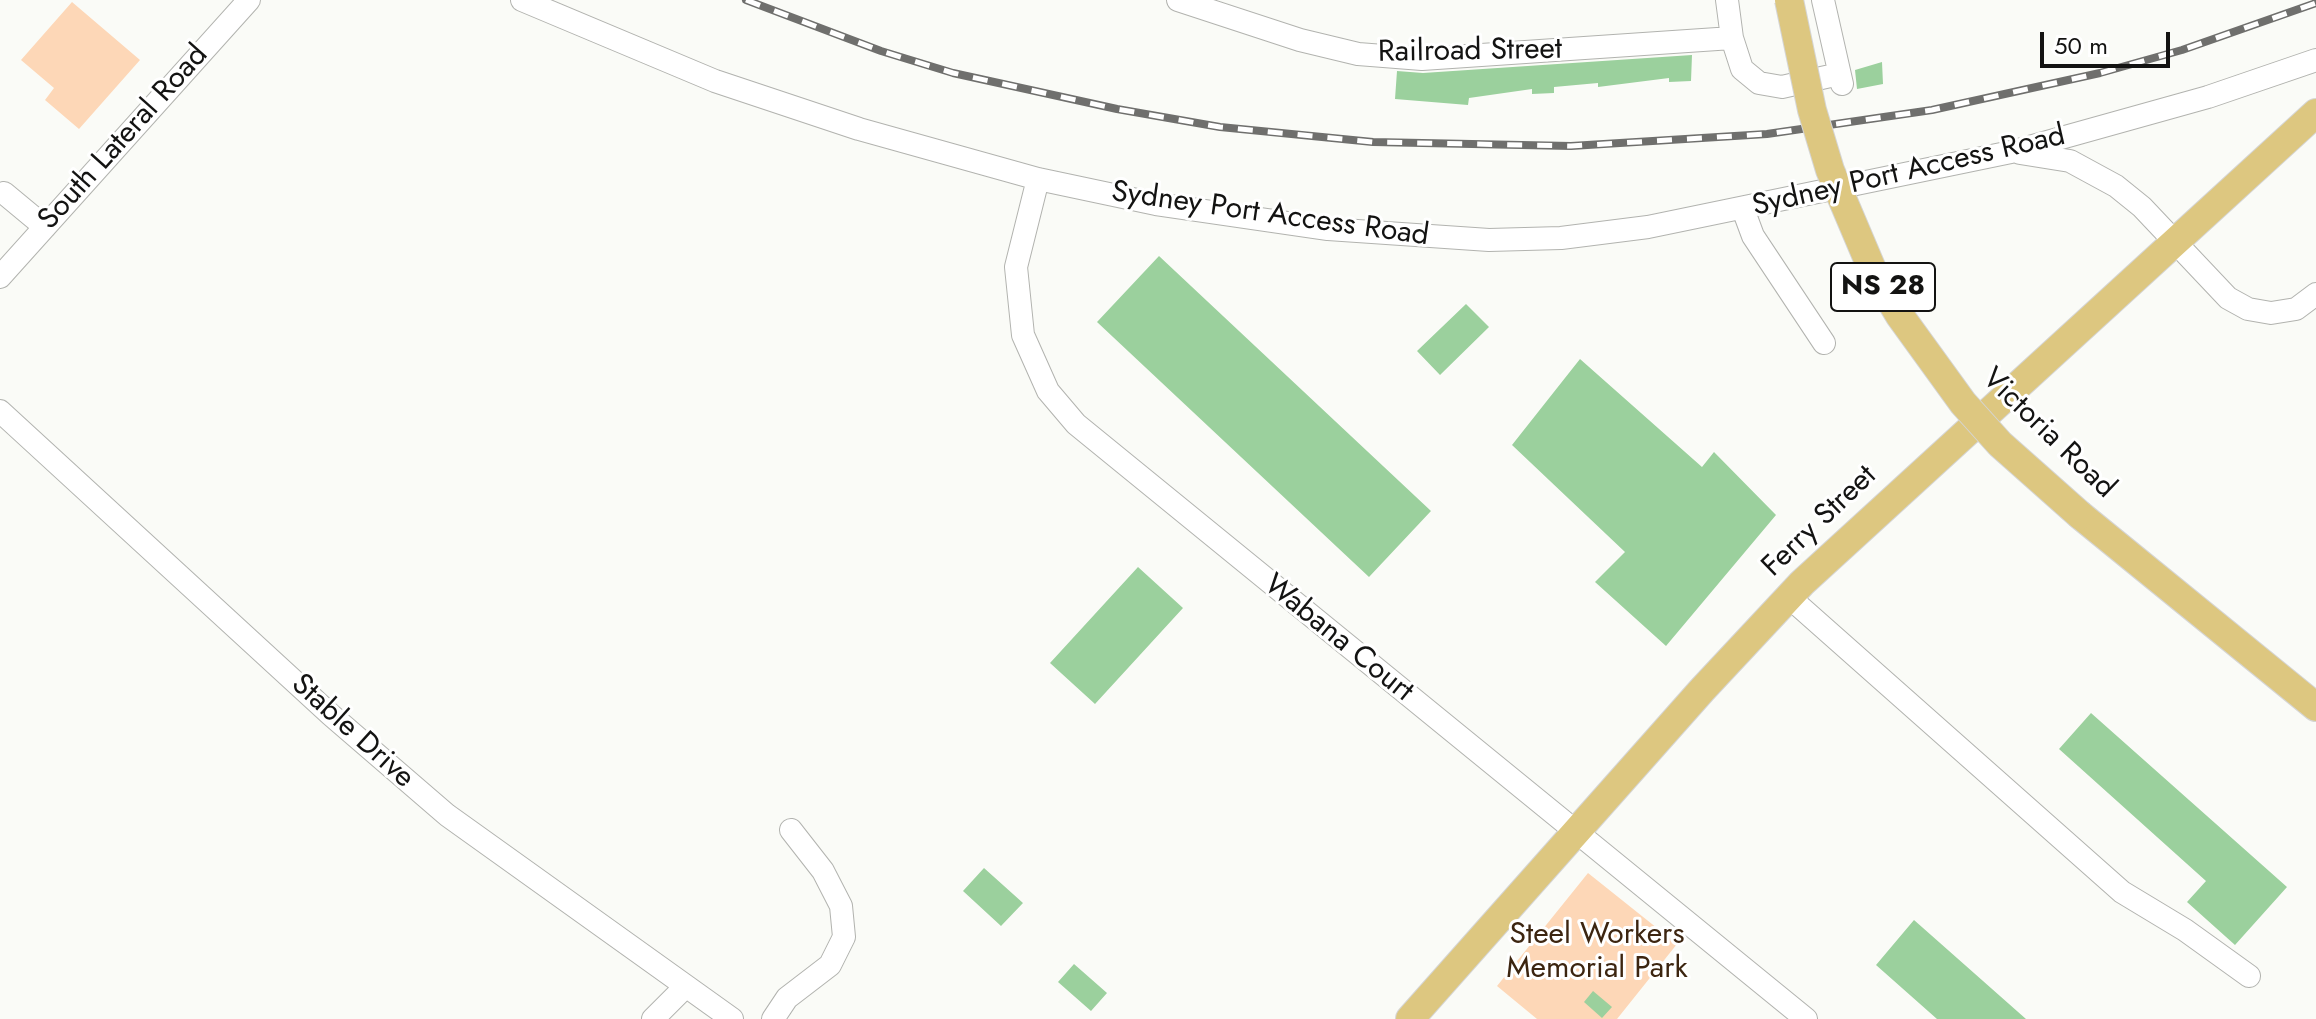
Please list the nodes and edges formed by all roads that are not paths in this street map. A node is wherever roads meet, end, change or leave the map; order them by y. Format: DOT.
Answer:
graph roads {
  1 [pos="249,0"];
  2 [pos="522,0"];
  3 [pos="1178,0"];
  4 [pos="1789,0"];
  5 [pos="1823,0"];
  6 [pos="1733,1"];
  7 [pos="1732,38"];
  8 [pos="2316,60"];
  9 [pos="2316,113"];
  10 [pos="2011,152"];
  11 [pos="1038,179"];
  12 [pos="4,193"];
  13 [pos="1743,209"];
  14 [pos="45,227"];
  15 [pos="2173,242"];
  16 [pos="0,277"];
  17 [pos="2316,294"];
  18 [pos="1824,343"];
  19 [pos="0,411"];
  20 [pos="1789,597"];
  21 [pos="2316,707"];
  22 [pos="791,830"];
  23 [pos="1577,832"];
  24 [pos="2249,976"];
  25 [pos="686,986"];
  26 [pos="653,1019"];
  27 [pos="732,1019"];
  28 [pos="773,1019"];
  29 [pos="1410,1019"];
  30 [pos="1806,1019"];
  1 -- 14 [label="street, South Lateral Road"];
  2 -- 11 [label="street, Sydney Port Access Road"];
  3 -- 7 [label="street, Railroad Street"];
  4 -- 21 [label="main road, Victoria Road / NS 28, bridge"];
  5 -- 7 [label="street"];
  6 -- 7 [label="street"];
  8 -- 10 [label="street, Sydney Port Access Road"];
  9 -- 15 [label="main road, Ferry Street"];
  10 -- 13 [label="street, Sydney Port Access Road"];
  10 -- 15 [label="street"];
  11 -- 13 [label="street, Sydney Port Access Road"];
  11 -- 23 [label="street, Wabana Court"];
  12 -- 14 [label="street"];
  13 -- 18 [label="street"];
  14 -- 16 [label="street, South Lateral Road"];
  15 -- 17 [label="street"];
  15 -- 20 [label="main road, Ferry Street"];
  19 -- 25 [label="street, Stable Drive"];
  20 -- 23 [label="main road, Ferry Street"];
  20 -- 24 [label="street"];
  22 -- 28 [label="street"];
  23 -- 29 [label="main road, Ferry Street"];
  23 -- 30 [label="street, Wabana Court"];
  25 -- 26 [label="street"];
  25 -- 27 [label="street, Stable Drive"];
}
